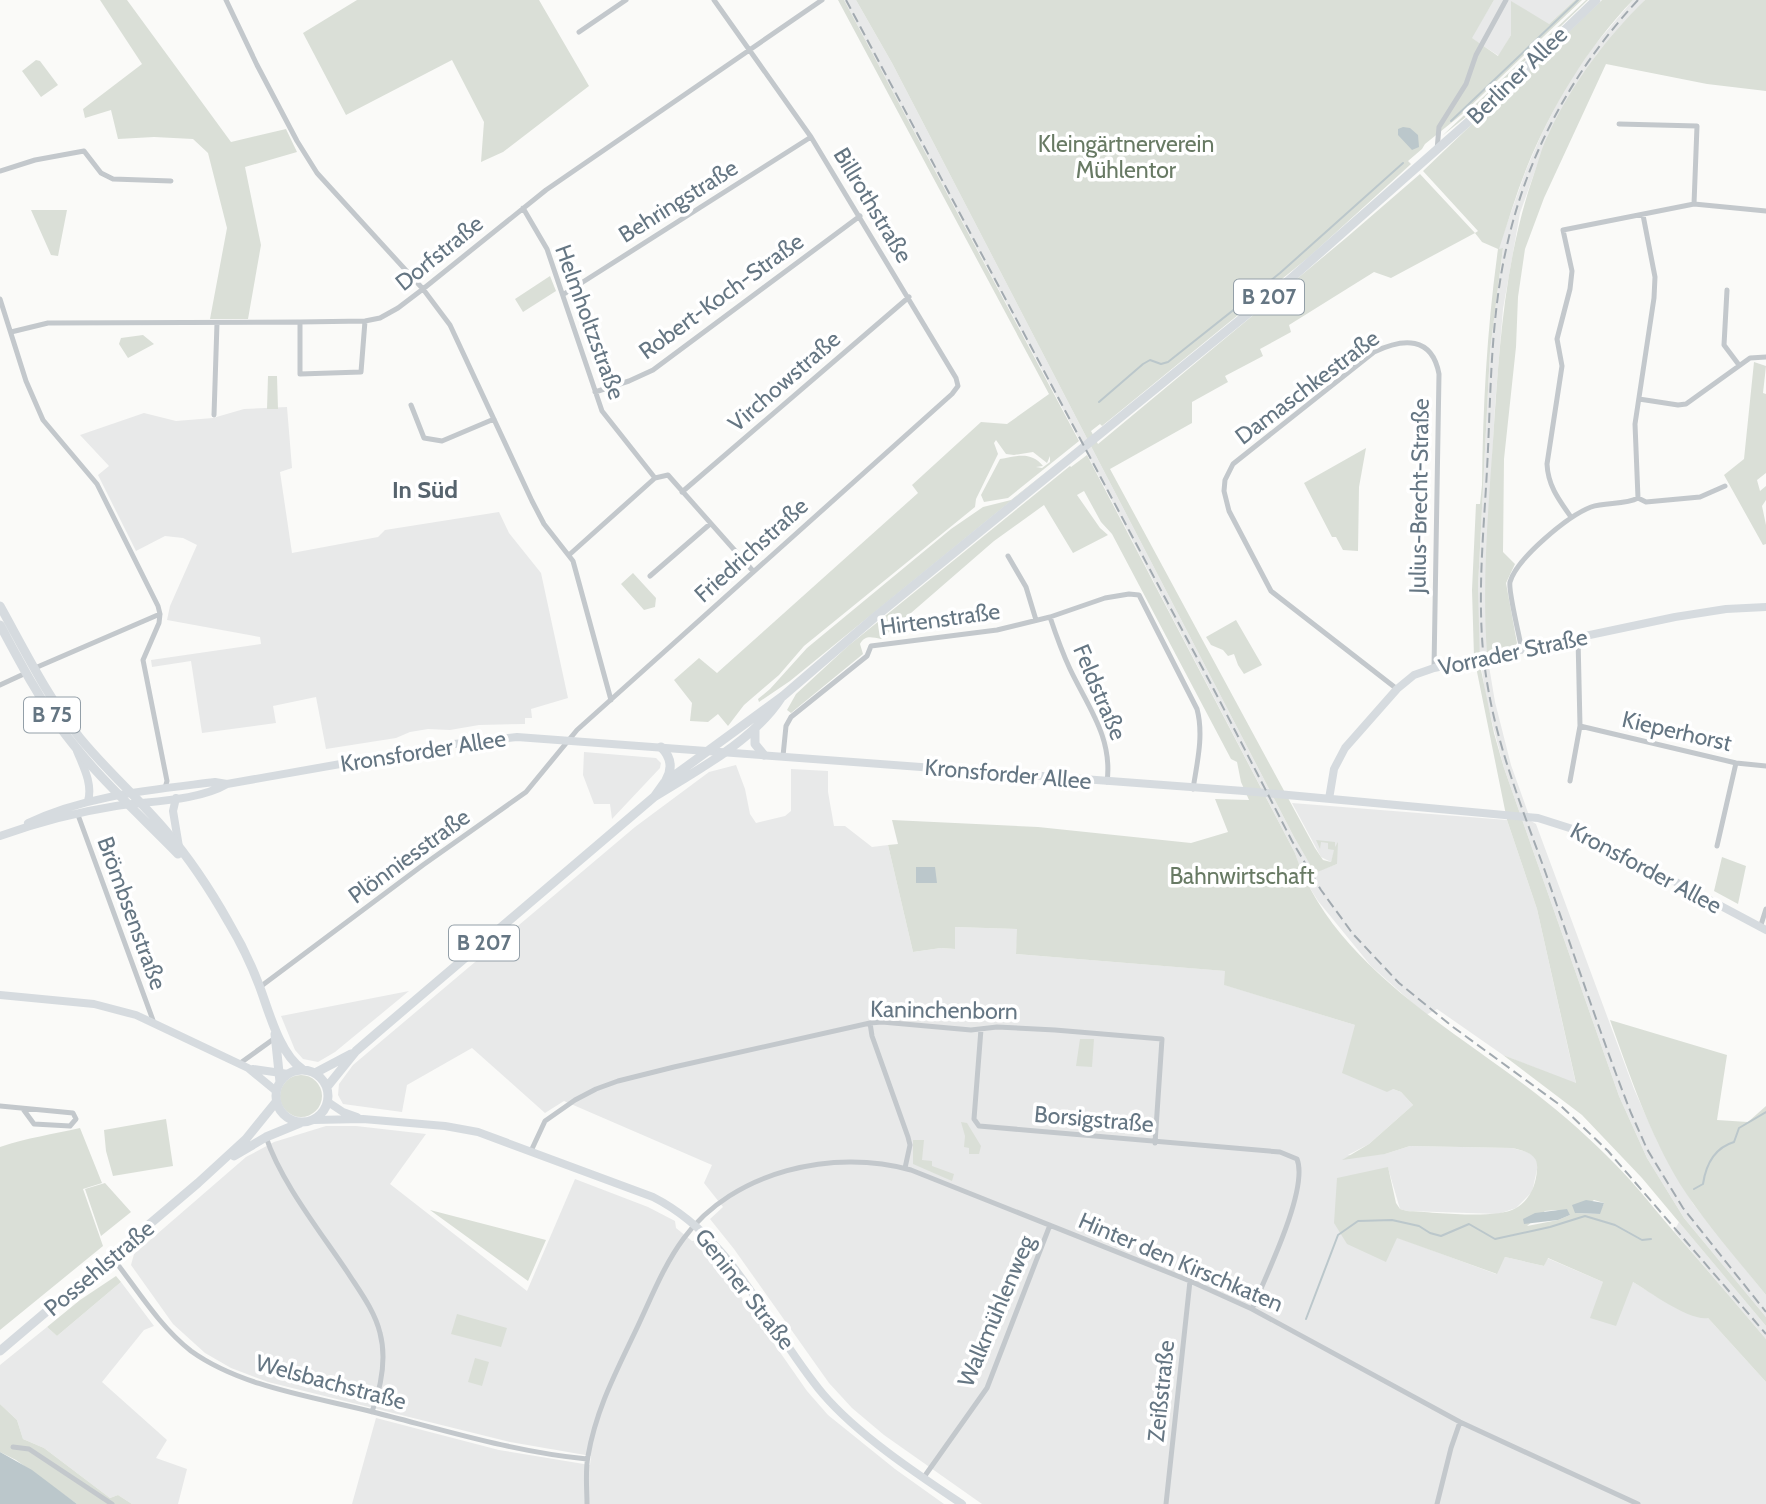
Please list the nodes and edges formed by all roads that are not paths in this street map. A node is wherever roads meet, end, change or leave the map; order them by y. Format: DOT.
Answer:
graph roads {
  1 [pos="227,0"];
  2 [pos="626,0"];
  3 [pos="714,0"];
  4 [pos="822,0"];
  5 [pos="1506,0"];
  6 [pos="1596,0"];
  7 [pos="579,32"];
  8 [pos="748,49"];
  9 [pos="1619,124"];
  10 [pos="811,138"];
  11 [pos="1437,149"];
  12 [pos="0,171"];
  13 [pos="171,181"];
  14 [pos="1694,204"];
  15 [pos="523,208"];
  16 [pos="1766,211"];
  17 [pos="1643,215"];
  18 [pos="860,216"];
  19 [pos="424,289"];
  20 [pos="1727,290"];
  21 [pos="564,294"];
  22 [pos="909,297"];
  23 [pos="0,299"];
  24 [pos="365,321"];
  25 [pos="300,322"];
  26 [pos="217,323"];
  27 [pos="11,332"];
  28 [pos="1408,342"];
  29 [pos="1766,357"];
  30 [pos="1739,365"];
  31 [pos="957,386"];
  32 [pos="595,392"];
  33 [pos="1639,399"];
  34 [pos="411,405"];
  35 [pos="214,415"];
  36 [pos="494,419"];
  37 [pos="655,478"];
  38 [pos="1725,486"];
  39 [pos="682,492"];
  40 [pos="1638,498"];
  41 [pos="1571,517"];
  42 [pos="710,524"];
  43 [pos="569,555"];
  44 [pos="1008,556"];
  45 [pos="753,571"];
  46 [pos="650,576"];
  47 [pos="0,606"];
  48 [pos="1766,607"];
  49 [pos="160,614"];
  50 [pos="1050,617"];
  51 [pos="1036,620"];
  52 [pos="0,625"];
  53 [pos="1578,638"];
  54 [pos="1522,651"];
  55 [pos="1434,668"];
  56 [pos="30,670"];
  57 [pos="0,685"];
  58 [pos="1398,689"];
  59 [pos="783,695"];
  60 [pos="611,700"];
  61 [pos="1580,726"];
  62 [pos="755,728"];
  63 [pos="567,740"];
  64 [pos="74,745"];
  65 [pos="661,747"];
  66 [pos="707,751"];
  67 [pos="723,752"];
  68 [pos="764,755"];
  69 [pos="783,756"];
  70 [pos="1736,763"];
  71 [pos="1766,766"];
  72 [pos="1570,781"];
  73 [pos="1107,782"];
  74 [pos="664,783"];
  75 [pos="227,784"];
  76 [pos="165,788"];
  77 [pos="1193,789"];
  78 [pos="130,793"];
  79 [pos="118,795"];
  80 [pos="654,796"];
  81 [pos="176,798"];
  82 [pos="1329,799"];
  83 [pos="88,801"];
  84 [pos="139,803"];
  85 [pos="128,804"];
  86 [pos="78,815"];
  87 [pos="10,833"];
  88 [pos="0,836"];
  89 [pos="1717,846"];
  90 [pos="179,847"];
  91 [pos="198,875"];
  92 [pos="1766,909"];
  93 [pos="1763,929"];
  94 [pos="260,987"];
  95 [pos="0,995"];
  96 [pos="154,1023"];
  97 [pos="870,1023"];
  98 [pos="273,1025"];
  99 [pos="981,1029"];
  100 [pos="275,1038"];
  101 [pos="356,1051"];
  102 [pos="244,1066"];
  103 [pos="302,1069"];
  104 [pos="315,1073"];
  105 [pos="280,1084"];
  106 [pos="327,1087"];
  107 [pos="328,1102"];
  108 [pos="0,1107"];
  109 [pos="23,1109"];
  110 [pos="363,1119"];
  111 [pos="314,1120"];
  112 [pos="301,1123"];
  113 [pos="267,1137"];
  114 [pos="1154,1143"];
  115 [pos="531,1151"];
  116 [pos="905,1168"];
  117 [pos="198,1183"];
  118 [pos="696,1225"];
  119 [pos="1050,1225"];
  120 [pos="112,1257"];
  121 [pos="1190,1281"];
  122 [pos="1252,1309"];
  123 [pos="0,1351"];
  124 [pos="372,1412"];
  125 [pos="1460,1422"];
  126 [pos="13,1447"];
  127 [pos="587,1459"];
  128 [pos="924,1477"];
  129 [pos="112,1504"];
  130 [pos="587,1504"];
  131 [pos="962,1504"];
  132 [pos="1166,1504"];
  133 [pos="1437,1504"];
  134 [pos="1638,1504"];
  1 -- 19 [label="street"];
  2 -- 7 [label="street"];
  3 -- 8 [label="street, Billrothstraße"];
  4 -- 8 [label="street, Dorfstraße"];
  5 -- 11 [label="street"];
  6 -- 11 [label="main road, Berliner Allee / B 207"];
  8 -- 10 [label="street, Billrothstraße"];
  8 -- 15 [label="street, Dorfstraße"];
  9 -- 14 [label="street"];
  10 -- 18 [label="street, Billrothstraße"];
  10 -- 21 [label="street, Behringstraße"];
  11 -- 59 [label="main road, B 207"];
  12 -- 13 [label="street"];
  14 -- 16 [label="street"];
  14 -- 17 [label="street"];
  15 -- 19 [label="street, Dorfstraße"];
  15 -- 21 [label="street, Helmholtzstraße"];
  17 -- 33 [label="street"];
  17 -- 41 [label="street"];
  18 -- 22 [label="street, Billrothstraße"];
  18 -- 32 [label="street, Robert-Koch-Straße"];
  19 -- 24 [label="street, Dorfstraße"];
  19 -- 36 [label="street"];
  20 -- 30 [label="street"];
  21 -- 32 [label="street, Helmholtzstraße"];
  22 -- 31 [label="street, Billrothstraße"];
  22 -- 39 [label="street, Virchowstraße"];
  23 -- 27 [label="street"];
  24 -- 25 [label="street, Dorfstraße"];
  24 -- 25 [label="street"];
  25 -- 26 [label="street, Dorfstraße"];
  26 -- 27 [label="street, Dorfstraße"];
  26 -- 35 [label="street"];
  27 -- 49 [label="street"];
  28 -- 55 [label="street, Julius-Brecht-Straße"];
  28 -- 58 [label="street, Damaschkestraße"];
  29 -- 30 [label="street"];
  30 -- 33 [label="street"];
  31 -- 45 [label="street, Friedrichstraße"];
  32 -- 37 [label="street, Helmholtzstraße"];
  33 -- 40 [label="street"];
  34 -- 36 [label="street"];
  36 -- 43 [label="street"];
  37 -- 39 [label="street"];
  37 -- 43 [label="street"];
  38 -- 40 [label="street"];
  39 -- 42 [label="street"];
  40 -- 41 [label="street"];
  41 -- 54 [label="street"];
  42 -- 45 [label="street"];
  42 -- 46 [label="street"];
  43 -- 60 [label="street"];
  44 -- 51 [label="street, Hirtenstraße"];
  45 -- 60 [label="street, Friedrichstraße"];
  47 -- 56 [label="main road, B 75"];
  48 -- 53 [label="main road, Vorrader Straße"];
  49 -- 56 [label="street"];
  49 -- 76 [label="street"];
  50 -- 51 [label="street, Hirtenstraße"];
  50 -- 73 [label="street, Feldstraße"];
  50 -- 77 [label="street, Hirtenstraße"];
  51 -- 69 [label="street, Hirtenstraße"];
  52 -- 56 [label="main road, B 75"];
  53 -- 54 [label="main road, Vorrader Straße"];
  53 -- 61 [label="street"];
  54 -- 55 [label="main road, Vorrader Straße"];
  55 -- 58 [label="main road, Vorrader Straße"];
  56 -- 57 [label="street"];
  56 -- 64 [label="main road, B 75"];
  56 -- 78 [label="main road, B 75"];
  58 -- 82 [label="main road, Vorrader Straße"];
  59 -- 62 [label="main road, B 207"];
  59 -- 66 [label="main road, B 207"];
  60 -- 63 [label="street, Friedrichstraße"];
  61 -- 70 [label="street, Kieperhorst"];
  61 -- 72 [label="street"];
  62 -- 67 [label="main road, B 207"];
  62 -- 68 [label="main road"];
  63 -- 65 [label="main road, Kronsforder Allee"];
  63 -- 75 [label="main road, Kronsforder Allee"];
  63 -- 94 [label="street, Plönniesstraße"];
  64 -- 79 [label="main road, B 75"];
  64 -- 83 [label="main road"];
  65 -- 66 [label="main road, Kronsforder Allee"];
  65 -- 74 [label="main road"];
  66 -- 67 [label="main road, Kronsforder Allee"];
  66 -- 74 [label="main road, B 207"];
  67 -- 68 [label="main road, Kronsforder Allee"];
  67 -- 80 [label="main road, B 207"];
  68 -- 69 [label="main road, Kronsforder Allee"];
  69 -- 73 [label="main road, Kronsforder Allee"];
  70 -- 71 [label="street, Kieperhorst"];
  70 -- 89 [label="street"];
  73 -- 77 [label="main road, Kronsforder Allee"];
  74 -- 80 [label="main road, B 207"];
  75 -- 76 [label="main road, Kronsforder Allee"];
  75 -- 81 [label="main road, Kronsforder Allee"];
  76 -- 78 [label="main road, Kronsforder Allee"];
  77 -- 82 [label="main road, Kronsforder Allee"];
  78 -- 79 [label="main road, Kronsforder Allee"];
  78 -- 84 [label="main road, B 75"];
  79 -- 83 [label="main road, Kronsforder Allee"];
  79 -- 85 [label="main road, B 75"];
  80 -- 101 [label="main road, B 207"];
  81 -- 84 [label="main road, Kronsforder Allee"];
  81 -- 90 [label="main road"];
  82 -- 93 [label="main road, Kronsforder Allee"];
  83 -- 87 [label="main road, Kronsforder Allee"];
  84 -- 85 [label="main road, Kronsforder Allee"];
  84 -- 90 [label="main road, B 75"];
  85 -- 86 [label="main road, Kronsforder Allee"];
  85 -- 91 [label="main road, B 75"];
  86 -- 87 [label="main road, Kronsforder Allee"];
  86 -- 96 [label="street, Brömbsenstraße"];
  87 -- 88 [label="main road, Kronsforder Allee"];
  90 -- 91 [label="main road, B 75"];
  91 -- 94 [label="main road, B 75"];
  92 -- 93 [label="street"];
  94 -- 98 [label="main road, B 75"];
  95 -- 96 [label="main road"];
  96 -- 102 [label="main road"];
  97 -- 99 [label="street, Kaninchenborn"];
  97 -- 115 [label="street, Kaninchenborn"];
  97 -- 116 [label="street"];
  98 -- 100 [label="main road, B 75"];
  98 -- 103 [label="main road, B 75"];
  99 -- 114 [label="street, Borsigstraße"];
  99 -- 114 [label="street, Kaninchenborn"];
  100 -- 102 [label="street"];
  100 -- 105 [label="main road, B 75"];
  101 -- 104 [label="main road, B 207"];
  101 -- 106 [label="main road, B 207"];
  102 -- 105 [label="main road"];
  102 -- 105 [label="main road"];
  103 -- 104 [label="main road"];
  103 -- 105 [label="main road"];
  104 -- 106 [label="main road"];
  105 -- 112 [label="main road"];
  105 -- 117 [label="main road, Possehlstraße"];
  106 -- 107 [label="main road"];
  107 -- 110 [label="main road, Geniner Straße"];
  107 -- 111 [label="main road"];
  108 -- 109 [label="street"];
  109 -- 109 [label="street"];
  110 -- 111 [label="main road, Geniner Straße"];
  110 -- 115 [label="main road, Geniner Straße"];
  111 -- 112 [label="main road"];
  112 -- 113 [label="main road, Possehlstraße"];
  113 -- 117 [label="main road, Possehlstraße"];
  113 -- 124 [label="street"];
  114 -- 122 [label="street, Borsigstraße"];
  115 -- 118 [label="main road, Geniner Straße"];
  116 -- 118 [label="street, Hinter den Kirschkaten"];
  116 -- 119 [label="street, Hinter den Kirschkaten"];
  117 -- 120 [label="main road, Possehlstraße"];
  118 -- 127 [label="street, Hinter den Kirschkaten"];
  118 -- 128 [label="main road, Geniner Straße"];
  119 -- 121 [label="street, Hinter den Kirschkaten"];
  119 -- 128 [label="street, Walkmühlenweg"];
  120 -- 123 [label="main road, Possehlstraße"];
  120 -- 124 [label="street, Welsbachstraße"];
  121 -- 122 [label="street, Hinter den Kirschkaten"];
  121 -- 132 [label="street, Zeißstraße"];
  122 -- 125 [label="street, Hinter den Kirschkaten"];
  124 -- 127 [label="street, Welsbachstraße"];
  125 -- 133 [label="street"];
  125 -- 134 [label="street, Hinter den Kirschkaten"];
  126 -- 129 [label="street"];
  127 -- 130 [label="street, Hinter den Kirschkaten"];
  128 -- 131 [label="main road, Geniner Straße"];
}
